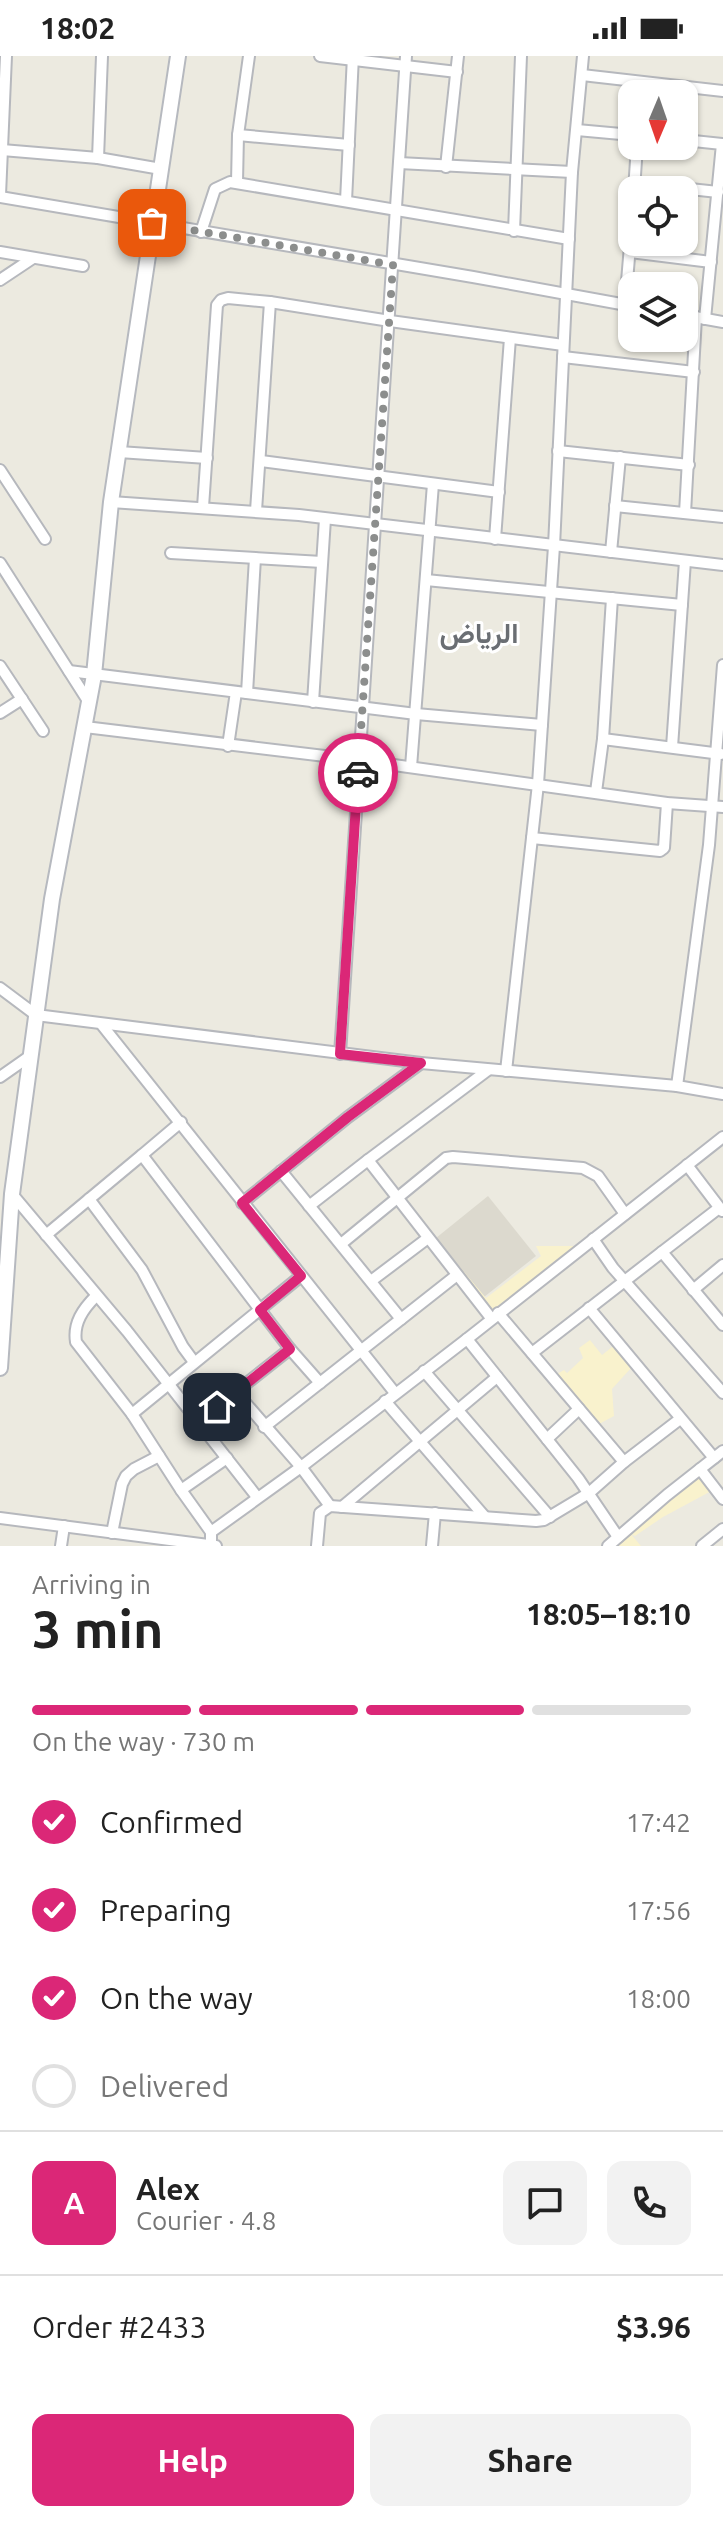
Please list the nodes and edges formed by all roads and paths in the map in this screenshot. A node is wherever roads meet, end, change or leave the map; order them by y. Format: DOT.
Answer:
graph roads {
  1 [pos="6,56"];
  2 [pos="102,56"];
  3 [pos="178,56"];
  4 [pos="249,56"];
  5 [pos="320,56"];
  6 [pos="458,56"];
  7 [pos="521,56"];
  8 [pos="583,56"];
  9 [pos="353,58"];
  10 [pos="406,62"];
  11 [pos="457,72"];
  12 [pos="582,75"];
  13 [pos="723,91"];
  14 [pos="577,130"];
  15 [pos="618,134"];
  16 [pos="723,134"];
  17 [pos="238,135"];
  18 [pos="698,141"];
  19 [pos="1,142"];
  20 [pos="722,144"];
  21 [pos="349,145"];
  22 [pos="98,158"];
  23 [pos="399,163"];
  24 [pos="446,167"];
  25 [pos="161,169"];
  26 [pos="516,170"];
  27 [pos="572,172"];
  28 [pos="237,182"];
  29 [pos="698,191"];
  30 [pos="718,192"];
  31 [pos="0,196"];
  32 [pos="346,201"];
  33 [pos="397,209"];
  34 [pos="152,223"];
  35 [pos="514,231"];
  36 [pos="201,232"];
  37 [pos="569,239"];
  38 [pos="718,240"];
  39 [pos="0,252"];
  40 [pos="662,256"];
  41 [pos="33,258"];
  42 [pos="711,262"];
  43 [pos="393,265"];
  44 [pos="83,266"];
  45 [pos="0,280"];
  46 [pos="565,294"];
  47 [pos="270,302"];
  48 [pos="618,304"];
  49 [pos="698,317"];
  50 [pos="701,318"];
  51 [pos="390,321"];
  52 [pos="723,322"];
  53 [pos="510,338"];
  54 [pos="563,345"];
  55 [pos="563,357"];
  56 [pos="694,372"];
  57 [pos="558,451"];
  58 [pos="119,452"];
  59 [pos="620,457"];
  60 [pos="207,458"];
  61 [pos="261,461"];
  62 [pos="689,465"];
  63 [pos="0,470"];
  64 [pos="378,476"];
  65 [pos="433,484"];
  66 [pos="499,492"];
  67 [pos="111,502"];
  68 [pos="615,506"];
  69 [pos="203,507"];
  70 [pos="256,511"];
  71 [pos="685,513"];
  72 [pos="723,517"];
  73 [pos="325,519"];
  74 [pos="374,524"];
  75 [pos="430,532"];
  76 [pos="45,539"];
  77 [pos="495,539"];
  78 [pos="554,546"];
  79 [pos="611,552"];
  80 [pos="171,553"];
  81 [pos="255,558"];
  82 [pos="685,561"];
  83 [pos="322,562"];
  84 [pos="0,563"];
  85 [pos="723,565"];
  86 [pos="426,580"];
  87 [pos="551,592"];
  88 [pos="612,598"];
  89 [pos="682,605"];
  90 [pos="723,665"];
  91 [pos="0,666"];
  92 [pos="69,671"];
  93 [pos="94,675"];
  94 [pos="242,693"];
  95 [pos="22,699"];
  96 [pos="313,702"];
  97 [pos="90,704"];
  98 [pos="362,708"];
  99 [pos="0,713"];
  100 [pos="416,714"];
  101 [pos="542,725"];
  102 [pos="85,727"];
  103 [pos="43,731"];
  104 [pos="603,739"];
  105 [pos="228,746"];
  106 [pos="672,747"];
  107 [pos="720,754"];
  108 [pos="358,760"];
  109 [pos="411,767"];
  110 [pos="538,784"];
  111 [pos="596,792"];
  112 [pos="667,803"];
  113 [pos="718,807"];
  114 [pos="532,838"];
  115 [pos="0,988"];
  116 [pos="36,1015"];
  117 [pos="102,1025"];
  118 [pos="340,1054"];
  119 [pos="30,1056"];
  120 [pos="421,1063"];
  121 [pos="488,1070"];
  122 [pos="506,1071"];
  123 [pos="0,1077"];
  124 [pos="677,1086"];
  125 [pos="723,1094"];
  126 [pos="181,1122"];
  127 [pos="723,1137"];
  128 [pos="142,1155"];
  129 [pos="368,1160"];
  130 [pos="687,1165"];
  131 [pos="281,1171"];
  132 [pos="12,1194"];
  133 [pos="89,1199"];
  134 [pos="398,1199"];
  135 [pos="242,1203"];
  136 [pos="309,1206"];
  137 [pos="721,1210"];
  138 [pos="625,1214"];
  139 [pos="4,1231"];
  140 [pos="46,1235"];
  141 [pos="428,1238"];
  142 [pos="593,1239"];
  143 [pos="341,1244"];
  144 [pos="662,1252"];
  145 [pos="723,1265"];
  146 [pos="457,1275"];
  147 [pos="301,1276"];
  148 [pos="624,1280"];
  149 [pos="371,1281"];
  150 [pos="2,1286"];
  151 [pos="693,1290"];
  152 [pos="96,1296"];
  153 [pos="589,1308"];
  154 [pos="260,1310"];
  155 [pos="494,1316"];
  156 [pos="401,1319"];
  157 [pos="722,1322"];
  158 [pos="467,1339"];
  159 [pos="290,1349"];
  160 [pos="361,1351"];
  161 [pos="532,1353"];
  162 [pos="194,1362"];
  163 [pos="0,1368"];
  164 [pos="424,1371"];
  165 [pos="497,1377"];
  166 [pos="169,1383"];
  167 [pos="320,1383"];
  168 [pos="236,1392"];
  169 [pos="395,1393"];
  170 [pos="723,1393"];
  171 [pos="385,1401"];
  172 [pos="579,1409"];
  173 [pos="458,1410"];
  174 [pos="132,1414"];
  175 [pos="680,1419"];
  176 [pos="199,1421"];
  177 [pos="264,1427"];
  178 [pos="547,1439"];
  179 [pos="420,1441"];
  180 [pos="719,1455"];
  181 [pos="159,1456"];
  182 [pos="227,1458"];
  183 [pos="624,1462"];
  184 [pos="301,1467"];
  185 [pos="700,1469"];
  186 [pos="181,1490"];
  187 [pos="589,1493"];
  188 [pos="257,1497"];
  189 [pos="723,1499"];
  190 [pos="330,1506"];
  191 [pos="342,1507"];
  192 [pos="435,1513"];
  193 [pos="485,1517"];
  194 [pos="550,1517"];
  195 [pos="0,1518"];
  196 [pos="64,1526"];
  197 [pos="723,1529"];
  198 [pos="211,1532"];
  199 [pos="112,1533"];
  200 [pos="618,1537"];
  201 [pos="183,1544"];
  202 [pos="211,1545"];
  203 [pos="61,1546"];
  204 [pos="217,1546"];
  205 [pos="317,1546"];
  206 [pos="432,1546"];
  207 [pos="608,1546"];
  208 [pos="702,1546"];
  1 -- 19 [label="street"];
  2 -- 22 [label="street"];
  3 -- 25 [label="street"];
  4 -- 17 [label="street"];
  5 -- 9 [label="street"];
  6 -- 11 [label="street"];
  7 -- 26 [label="street"];
  8 -- 12 [label="street"];
  9 -- 10 [label="street"];
  9 -- 21 [label="street"];
  10 -- 11 [label="street"];
  10 -- 23 [label="street"];
  11 -- 24 [label="street"];
  12 -- 13 [label="street"];
  12 -- 14 [label="street"];
  14 -- 15 [label="street"];
  14 -- 27 [label="street"];
  16 -- 20 [label="street"];
  17 -- 21 [label="street"];
  17 -- 28 [label="street"];
  18 -- 20 [label="street"];
  19 -- 22 [label="street"];
  19 -- 31 [label="street"];
  20 -- 30 [label="street"];
  21 -- 32 [label="street"];
  22 -- 25 [label="street"];
  23 -- 24 [label="street"];
  23 -- 33 [label="street"];
  24 -- 26 [label="street"];
  25 -- 34 [label="street"];
  26 -- 27 [label="street"];
  26 -- 35 [label="street"];
  27 -- 37 [label="street"];
  28 -- 32 [label="street"];
  28 -- 36 [label="street"];
  29 -- 30 [label="street"];
  30 -- 38 [label="street"];
  31 -- 34 [label="street"];
  32 -- 33 [label="street"];
  33 -- 35 [label="street"];
  33 -- 43 [label="street"];
  34 -- 36 [label="street"];
  34 -- 58 [label="street"];
  35 -- 37 [label="street"];
  36 -- 43 [label="street"];
  37 -- 46 [label="street"];
  38 -- 42 [label="street"];
  39 -- 41 [label="street"];
  40 -- 42 [label="street"];
  41 -- 44 [label="street"];
  41 -- 45 [label="street"];
  42 -- 50 [label="street"];
  43 -- 46 [label="street"];
  43 -- 51 [label="street"];
  46 -- 48 [label="street"];
  46 -- 54 [label="street"];
  47 -- 51 [label="street"];
  47 -- 60 [label="street"];
  47 -- 61 [label="street"];
  49 -- 50 [label="street"];
  50 -- 52 [label="street"];
  50 -- 56 [label="street"];
  51 -- 53 [label="street"];
  51 -- 64 [label="street"];
  53 -- 54 [label="street"];
  53 -- 66 [label="street"];
  54 -- 55 [label="street"];
  55 -- 56 [label="street"];
  55 -- 57 [label="street"];
  56 -- 62 [label="street"];
  57 -- 59 [label="street"];
  57 -- 78 [label="street"];
  58 -- 60 [label="street"];
  58 -- 67 [label="street"];
  59 -- 62 [label="street"];
  59 -- 68 [label="street"];
  60 -- 69 [label="street"];
  61 -- 64 [label="street"];
  61 -- 70 [label="street"];
  62 -- 71 [label="street"];
  63 -- 76 [label="street"];
  64 -- 65 [label="street"];
  64 -- 74 [label="street"];
  65 -- 66 [label="street"];
  65 -- 75 [label="street"];
  66 -- 77 [label="street"];
  67 -- 69 [label="street"];
  67 -- 93 [label="street"];
  68 -- 71 [label="street"];
  68 -- 79 [label="street"];
  69 -- 70 [label="street"];
  70 -- 73 [label="street"];
  71 -- 72 [label="street"];
  73 -- 74 [label="street"];
  73 -- 83 [label="street"];
  74 -- 75 [label="street"];
  74 -- 98 [label="street"];
  75 -- 77 [label="street"];
  75 -- 86 [label="street"];
  77 -- 78 [label="street"];
  78 -- 79 [label="street"];
  78 -- 87 [label="street"];
  79 -- 82 [label="street"];
  80 -- 81 [label="street"];
  81 -- 83 [label="street"];
  81 -- 94 [label="street"];
  82 -- 85 [label="street"];
  82 -- 89 [label="street"];
  83 -- 96 [label="street"];
  84 -- 92 [label="street"];
  86 -- 87 [label="street"];
  86 -- 100 [label="street"];
  87 -- 88 [label="street"];
  87 -- 101 [label="street"];
  88 -- 89 [label="street"];
  88 -- 104 [label="street"];
  89 -- 106 [label="street"];
  90 -- 107 [label="street"];
  91 -- 95 [label="street"];
  92 -- 93 [label="street"];
  92 -- 97 [label="street"];
  93 -- 94 [label="street"];
  93 -- 97 [label="street"];
  94 -- 96 [label="street"];
  94 -- 105 [label="street"];
  95 -- 99 [label="street"];
  95 -- 103 [label="street"];
  96 -- 98 [label="street"];
  97 -- 102 [label="street"];
  98 -- 100 [label="street"];
  98 -- 108 [label="street"];
  100 -- 101 [label="street"];
  100 -- 109 [label="street"];
  101 -- 110 [label="street"];
  102 -- 105 [label="street"];
  102 -- 116 [label="street"];
  104 -- 106 [label="street"];
  104 -- 111 [label="street"];
  105 -- 108 [label="street"];
  106 -- 107 [label="street"];
  107 -- 113 [label="street"];
  108 -- 109 [label="street"];
  108 -- 118 [label="street"];
  109 -- 110 [label="street"];
  110 -- 111 [label="street"];
  110 -- 114 [label="street"];
  111 -- 112 [label="street"];
  112 -- 113 [label="street"];
  112 -- 114 [label="street"];
  113 -- 124 [label="street"];
  114 -- 122 [label="street"];
  115 -- 116 [label="street"];
  116 -- 117 [label="street"];
  116 -- 119 [label="street"];
  117 -- 118 [label="street"];
  117 -- 126 [label="street"];
  118 -- 120 [label="street"];
  119 -- 123 [label="street"];
  119 -- 132 [label="street"];
  120 -- 121 [label="street"];
  120 -- 131 [label="street"];
  121 -- 122 [label="street"];
  121 -- 129 [label="street"];
  122 -- 124 [label="street"];
  124 -- 125 [label="street"];
  126 -- 128 [label="street"];
  126 -- 135 [label="street"];
  127 -- 130 [label="street"];
  128 -- 133 [label="street"];
  128 -- 154 [label="street"];
  129 -- 134 [label="street"];
  129 -- 136 [label="street"];
  130 -- 137 [label="street"];
  130 -- 138 [label="street"];
  131 -- 135 [label="street"];
  131 -- 136 [label="street"];
  132 -- 139 [label="street"];
  132 -- 140 [label="street"];
  133 -- 140 [label="street"];
  133 -- 162 [label="street"];
  134 -- 138 [label="street"];
  134 -- 141 [label="street"];
  134 -- 143 [label="street"];
  135 -- 147 [label="street"];
  136 -- 143 [label="street"];
  137 -- 144 [label="street"];
  138 -- 142 [label="street"];
  139 -- 150 [label="street"];
  140 -- 152 [label="street"];
  141 -- 146 [label="street"];
  141 -- 149 [label="street"];
  142 -- 148 [label="street"];
  142 -- 155 [label="street"];
  143 -- 149 [label="street"];
  144 -- 148 [label="street"];
  144 -- 151 [label="street"];
  145 -- 151 [label="street"];
  146 -- 155 [label="street"];
  146 -- 156 [label="street"];
  147 -- 154 [label="street"];
  147 -- 160 [label="street"];
  148 -- 153 [label="street"];
  148 -- 170 [label="street"];
  149 -- 156 [label="street"];
  150 -- 163 [label="street"];
  151 -- 157 [label="street"];
  152 -- 166 [label="street"];
  152 -- 174 [label="street"];
  153 -- 161 [label="street"];
  153 -- 175 [label="street"];
  154 -- 159 [label="street"];
  154 -- 162 [label="street"];
  155 -- 158 [label="street"];
  155 -- 161 [label="street"];
  156 -- 160 [label="street"];
  158 -- 164 [label="street"];
  158 -- 165 [label="street"];
  159 -- 167 [label="street"];
  159 -- 168 [label="street"];
  160 -- 167 [label="street"];
  160 -- 169 [label="street"];
  161 -- 172 [label="street"];
  162 -- 166 [label="street"];
  164 -- 169 [label="street"];
  164 -- 173 [label="street"];
  165 -- 173 [label="street"];
  165 -- 178 [label="street"];
  166 -- 174 [label="street"];
  166 -- 176 [label="street"];
  167 -- 177 [label="street"];
  168 -- 176 [label="street"];
  168 -- 177 [label="street"];
  169 -- 171 [label="street"];
  171 -- 179 [label="street"];
  171 -- 184 [label="street"];
  172 -- 178 [label="street"];
  172 -- 183 [label="street"];
  173 -- 179 [label="street"];
  173 -- 194 [label="street"];
  174 -- 181 [label="street"];
  175 -- 180 [label="street"];
  175 -- 183 [label="street"];
  176 -- 182 [label="street"];
  177 -- 184 [label="street"];
  178 -- 187 [label="street"];
  179 -- 191 [label="street"];
  179 -- 193 [label="street"];
  180 -- 185 [label="street"];
  181 -- 186 [label="street"];
  181 -- 199 [label="street"];
  182 -- 186 [label="street"];
  182 -- 188 [label="street"];
  183 -- 187 [label="street"];
  184 -- 188 [label="street"];
  184 -- 190 [label="street"];
  185 -- 189 [label="street"];
  185 -- 200 [label="street"];
  186 -- 198 [label="street"];
  187 -- 194 [label="street"];
  187 -- 200 [label="street"];
  188 -- 198 [label="street"];
  190 -- 191 [label="street"];
  190 -- 205 [label="street"];
  191 -- 192 [label="street"];
  192 -- 193 [label="street"];
  192 -- 206 [label="street"];
  193 -- 194 [label="street"];
  195 -- 196 [label="street"];
  196 -- 199 [label="street"];
  196 -- 203 [label="street"];
  197 -- 208 [label="street"];
  198 -- 202 [label="street"];
  199 -- 201 [label="street"];
  200 -- 207 [label="street"];
  201 -- 202 [label="street"];
  202 -- 204 [label="street"];
}
